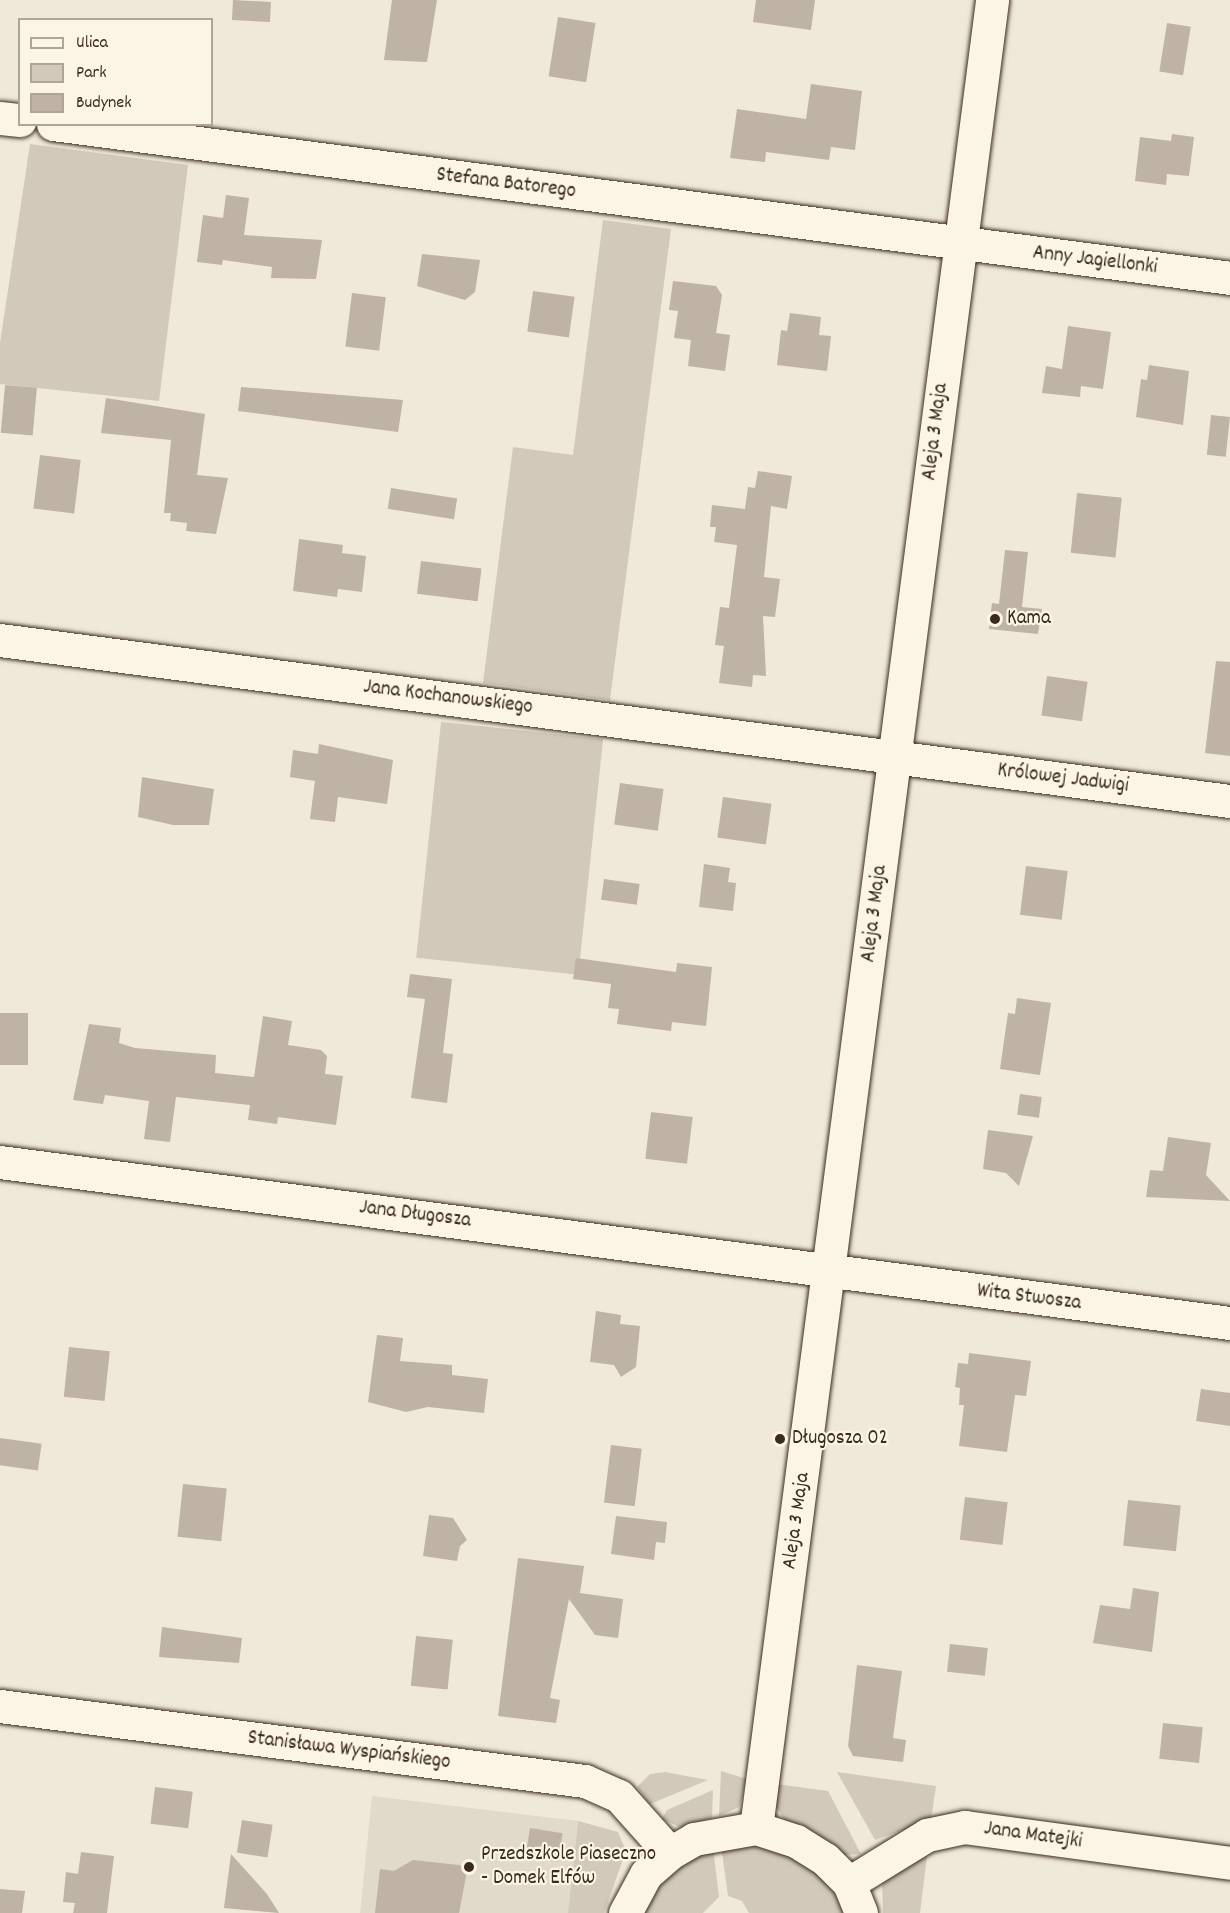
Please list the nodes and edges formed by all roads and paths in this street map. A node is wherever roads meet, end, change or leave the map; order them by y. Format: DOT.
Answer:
graph roads {
  1 [pos="992,0"];
  2 [pos="0,118"];
  3 [pos="18,120"];
  4 [pos="68,126"];
  5 [pos="960,243"];
  6 [pos="1230,278"];
  7 [pos="0,639"];
  8 [pos="895,756"];
  9 [pos="1230,801"];
  10 [pos="0,1162"];
  11 [pos="828,1273"];
  12 [pos="1230,1323"];
  13 [pos="0,1706"];
  14 [pos="756,1828"];
  15 [pos="670,1853"];
  16 [pos="1230,1863"];
  17 [pos="849,1883"];
  18 [pos="625,1913"];
  19 [pos="861,1913"];
  1 -- 5 [label="street, Aleja 3 Maja"];
  2 -- 3 [label="street"];
  4 -- 5 [label="street, Stefana Batorego"];
  5 -- 6 [label="street, Anny Jagiellonki"];
  5 -- 8 [label="street, Aleja 3 Maja"];
  7 -- 8 [label="street, Jana Kochanowskiego"];
  8 -- 9 [label="street, Królowej Jadwigi"];
  8 -- 11 [label="street, Aleja 3 Maja"];
  10 -- 11 [label="street, Jana Długosza"];
  11 -- 12 [label="street, Wita Stwosza"];
  11 -- 14 [label="street, Aleja 3 Maja"];
  13 -- 15 [label="street, Stanisława Wyspiańskiego"];
  14 -- 15 [label="street"];
  14 -- 17 [label="street"];
  15 -- 18 [label="street"];
  16 -- 17 [label="street, Jana Matejki"];
  17 -- 19 [label="street"];
}
